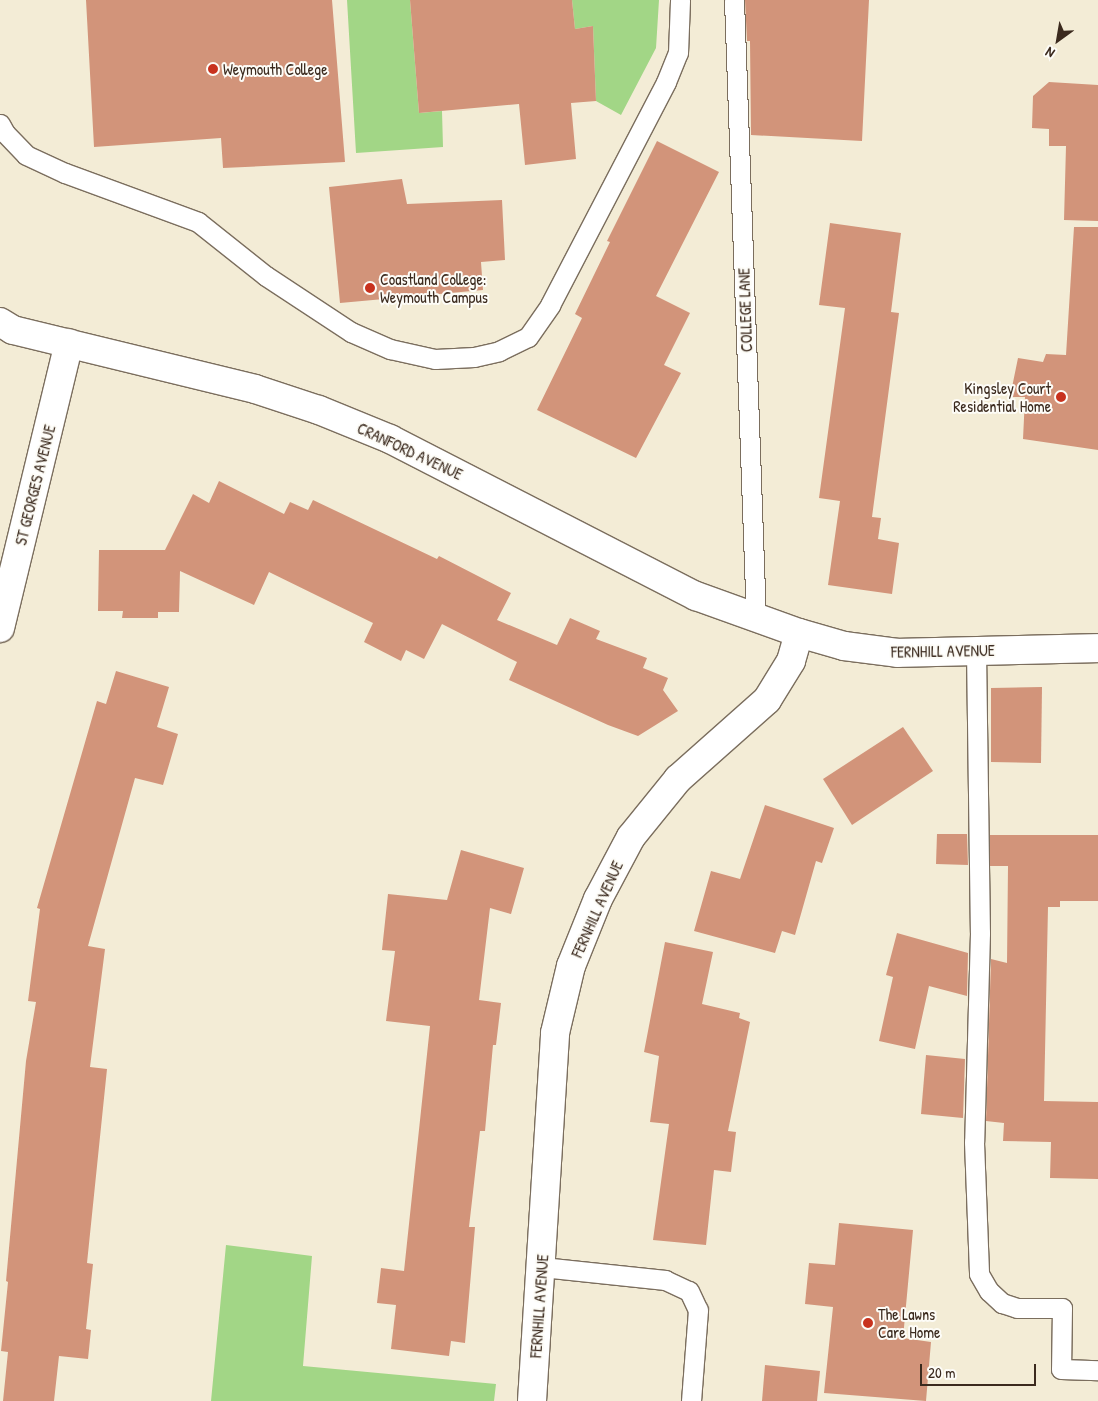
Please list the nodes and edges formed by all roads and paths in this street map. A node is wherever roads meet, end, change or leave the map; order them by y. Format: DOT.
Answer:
graph roads {
  1 [pos="680,0"];
  2 [pos="734,0"];
  3 [pos="0,124"];
  4 [pos="0,322"];
  5 [pos="69,343"];
  6 [pos="756,621"];
  7 [pos="0,628"];
  8 [pos="799,633"];
  9 [pos="1098,648"];
  10 [pos="976,650"];
  11 [pos="542,1267"];
  12 [pos="1098,1370"];
  13 [pos="532,1401"];
  14 [pos="691,1401"];
  1 -- 3 [label="lane"];
  2 -- 6 [label="lane, COLLEGE LANE"];
  4 -- 5 [label="street, CRANFORD AVENUE"];
  5 -- 6 [label="street, CRANFORD AVENUE"];
  5 -- 7 [label="street, ST GEORGES AVENUE"];
  6 -- 8 [label="street, CRANFORD AVENUE"];
  8 -- 10 [label="street, FERNHILL AVENUE"];
  8 -- 11 [label="street, FERNHILL AVENUE"];
  9 -- 10 [label="street, FERNHILL AVENUE"];
  10 -- 12 [label="lane"];
  11 -- 13 [label="street, FERNHILL AVENUE"];
  11 -- 14 [label="lane"];
}
